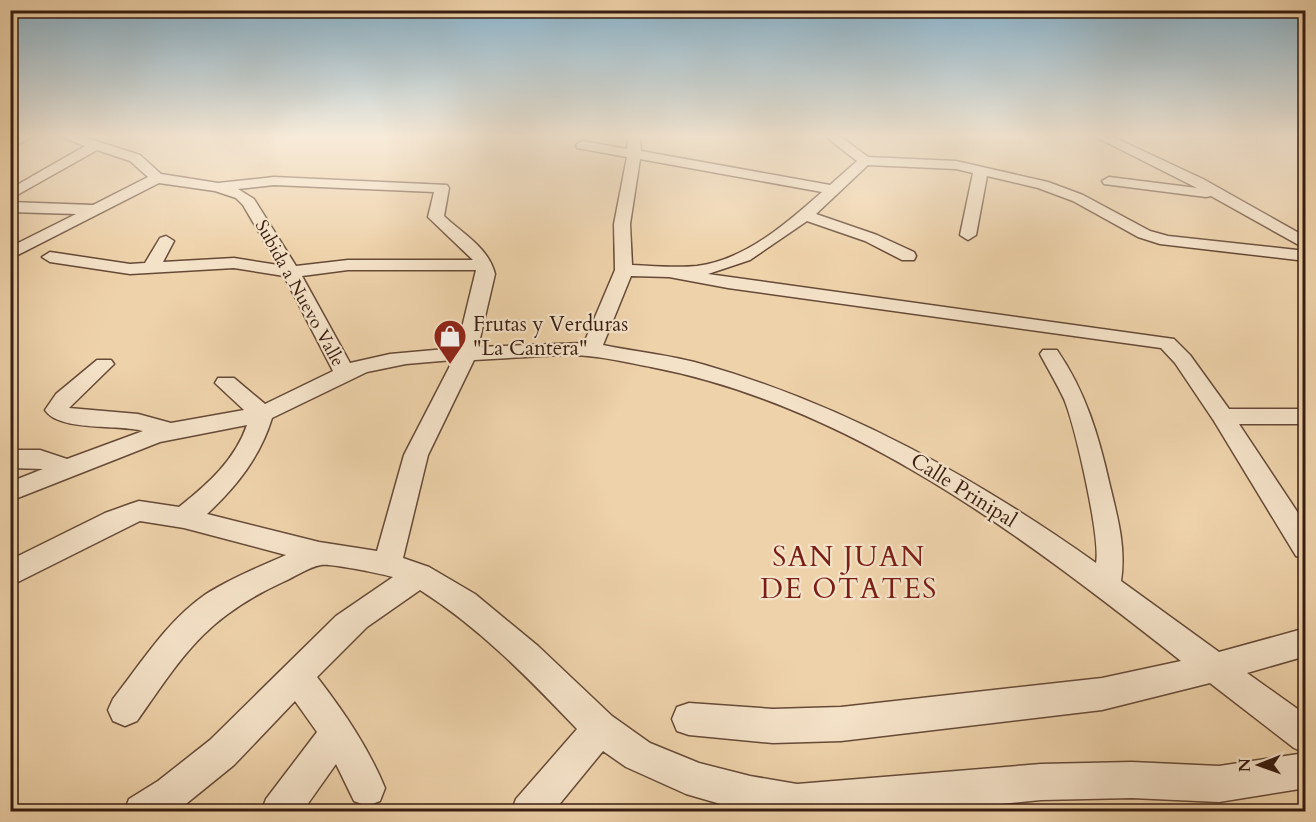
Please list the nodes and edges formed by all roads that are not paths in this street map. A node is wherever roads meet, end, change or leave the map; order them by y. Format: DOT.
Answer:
graph roads {
  1 [pos="49,174"];
  2 [pos="153,174"];
  3 [pos="631,174"];
  4 [pos="747,174"];
  5 [pos="851,174"];
  6 [pos="980,174"];
  7 [pos="998,174"];
  8 [pos="1180,174"];
  9 [pos="157,178"];
  10 [pos="1109,181"];
  11 [pos="218,187"];
  12 [pos="833,190"];
  13 [pos="1223,195"];
  14 [pos="11,198"];
  15 [pos="96,210"];
  16 [pos="805,215"];
  17 [pos="1288,233"];
  18 [pos="1305,233"];
  19 [pos="968,235"];
  20 [pos="166,242"];
  21 [pos="1305,244"];
  22 [pos="10,254"];
  23 [pos="908,256"];
  24 [pos="1305,256"];
  25 [pos="50,257"];
  26 [pos="485,265"];
  27 [pos="150,269"];
  28 [pos="624,270"];
  29 [pos="291,272"];
  30 [pos="670,272"];
  31 [pos="591,349"];
  32 [pos="465,354"];
  33 [pos="1050,354"];
  34 [pos="104,364"];
  35 [pos="344,372"];
  36 [pos="226,383"];
  37 [pos="262,414"];
  38 [pos="1305,416"];
  39 [pos="1223,417"];
  40 [pos="170,431"];
  41 [pos="10,459"];
  42 [pos="68,468"];
  43 [pos="10,492"];
  44 [pos="184,518"];
  45 [pos="1304,544"];
  46 [pos="319,553"];
  47 [pos="387,564"];
  48 [pos="10,574"];
  49 [pos="419,575"];
  50 [pos="1106,585"];
  51 [pos="1305,642"];
  52 [pos="1213,668"];
  53 [pos="297,677"];
  54 [pos="125,710"];
  55 [pos="689,719"];
  56 [pos="600,728"];
  57 [pos="338,732"];
  58 [pos="1305,736"];
  59 [pos="1305,770"];
  60 [pos="367,788"];
  61 [pos="853,805"];
  62 [pos="785,807"];
  63 [pos="142,812"];
  64 [pos="279,812"];
  65 [pos="530,812"];
  1 -- 14 [label="street"];
  2 -- 9 [label="street"];
  3 -- 28 [label="street"];
  4 -- 12 [label="street"];
  5 -- 12 [label="street"];
  6 -- 19 [label="street"];
  7 -- 24 [label="street"];
  8 -- 13 [label="street"];
  9 -- 11 [label="street, Subida a Nuevo Valle"];
  9 -- 15 [label="street"];
  10 -- 13 [label="street"];
  11 -- 26 [label="street"];
  11 -- 29 [label="street, Subida a Nuevo Valle"];
  12 -- 16 [label="street"];
  13 -- 17 [label="street"];
  14 -- 15 [label="street"];
  15 -- 22 [label="street"];
  16 -- 23 [label="street"];
  16 -- 30 [label="street"];
  17 -- 18 [label="street"];
  17 -- 21 [label="street"];
  20 -- 27 [label="street"];
  25 -- 27 [label="street"];
  26 -- 29 [label="street"];
  26 -- 32 [label="street"];
  27 -- 29 [label="street"];
  28 -- 30 [label="street"];
  28 -- 31 [label="street"];
  29 -- 35 [label="street, Subida a Nuevo Valle"];
  30 -- 39 [label="street"];
  31 -- 32 [label="street, Subida a Nuevo Valle"];
  31 -- 50 [label="street, Calle Prinipal"];
  32 -- 35 [label="street, Subida a Nuevo Valle"];
  32 -- 47 [label="street"];
  33 -- 50 [label="street"];
  34 -- 40 [label="street"];
  35 -- 37 [label="street"];
  36 -- 37 [label="street"];
  37 -- 40 [label="street"];
  37 -- 44 [label="street"];
  38 -- 39 [label="street"];
  39 -- 45 [label="street"];
  40 -- 42 [label="street"];
  41 -- 42 [label="street"];
  42 -- 43 [label="street"];
  44 -- 46 [label="street"];
  44 -- 48 [label="street"];
  46 -- 47 [label="street"];
  46 -- 54 [label="street"];
  47 -- 49 [label="street"];
  49 -- 53 [label="street"];
  49 -- 56 [label="street"];
  50 -- 52 [label="street, Calle Prinipal"];
  51 -- 52 [label="street"];
  52 -- 55 [label="street"];
  52 -- 58 [label="street, Calle Prinipal"];
  53 -- 57 [label="street"];
  53 -- 63 [label="street"];
  56 -- 62 [label="street"];
  56 -- 65 [label="street"];
  57 -- 60 [label="street"];
  57 -- 64 [label="street"];
  59 -- 61 [label="street"];
  61 -- 62 [label="street"];
}
